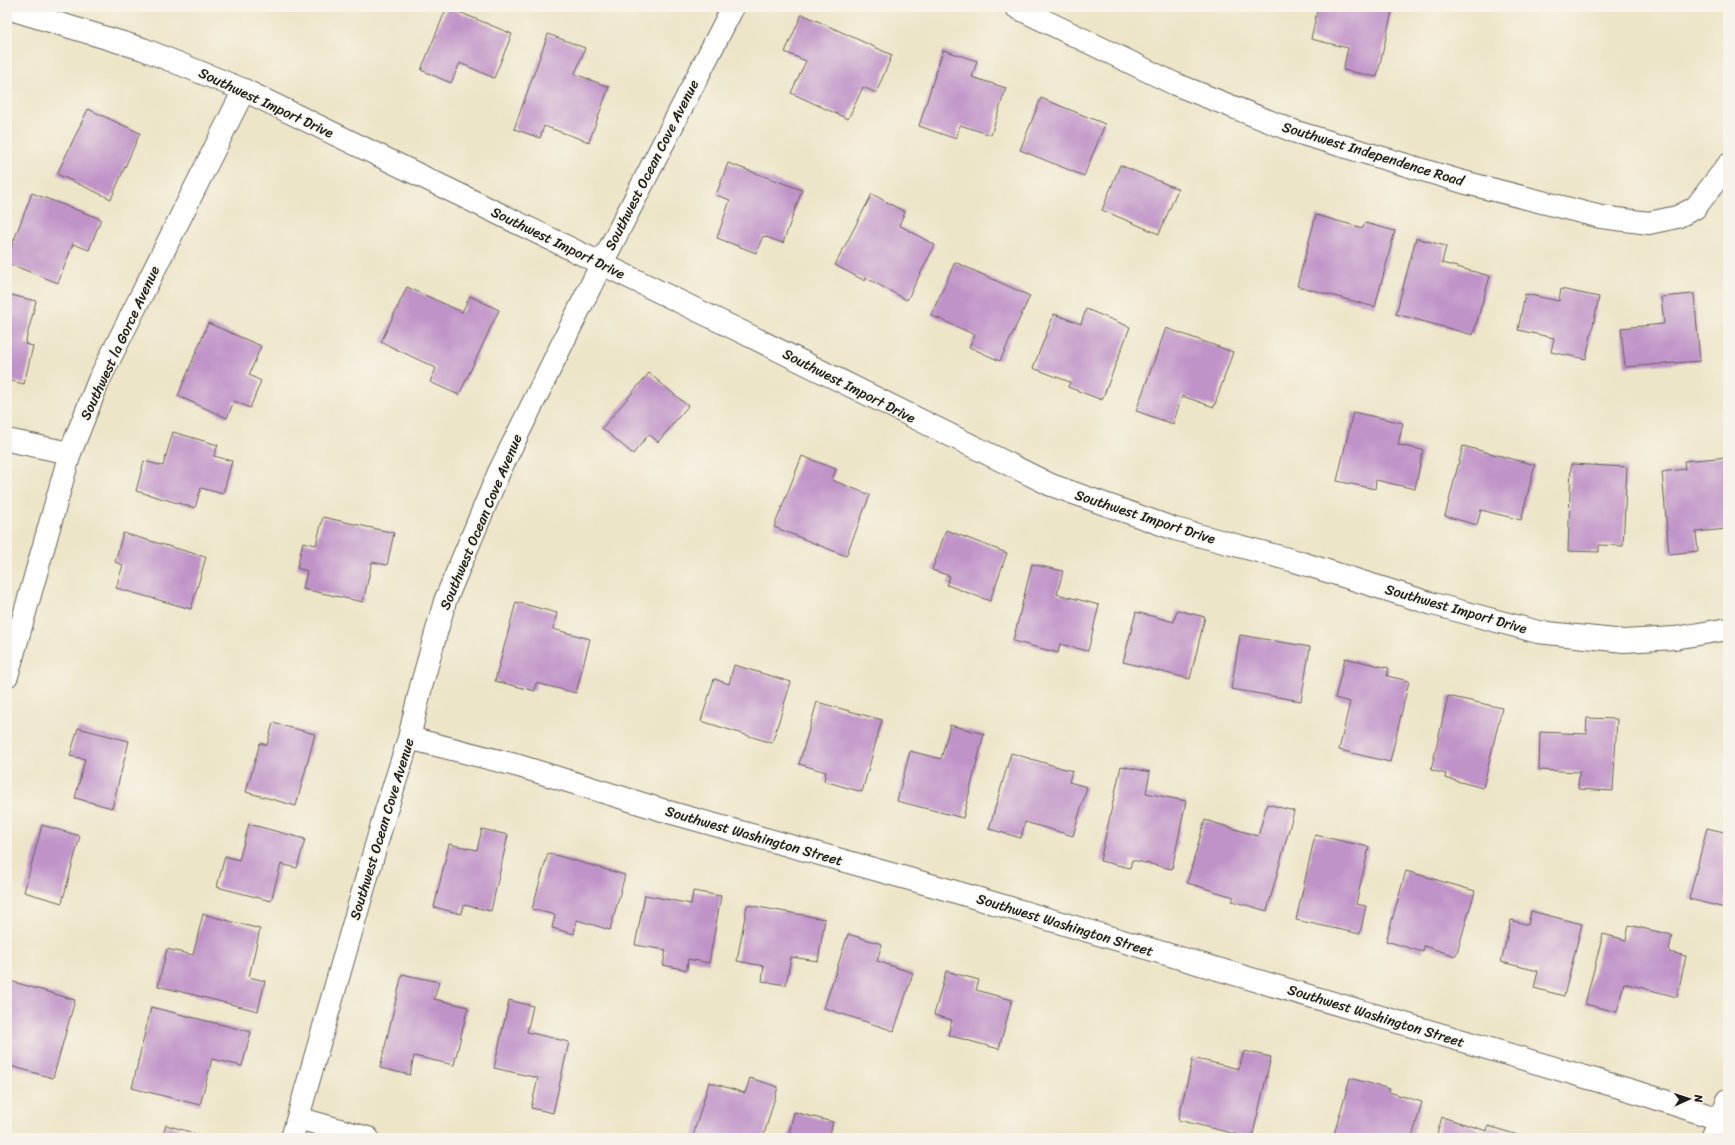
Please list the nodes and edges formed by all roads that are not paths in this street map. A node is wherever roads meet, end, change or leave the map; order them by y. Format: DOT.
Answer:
graph roads {
  1 [pos="733,7"];
  2 [pos="1016,7"];
  3 [pos="7,8"];
  4 [pos="244,90"];
  5 [pos="1728,165"];
  6 [pos="601,265"];
  7 [pos="7,440"];
  8 [pos="70,453"];
  9 [pos="1728,630"];
  10 [pos="7,676"];
  11 [pos="409,738"];
  12 [pos="1720,1119"];
  13 [pos="295,1128"];
  14 [pos="368,1138"];
  1 -- 6 [label="street, Southwest Ocean Cove Avenue"];
  2 -- 5 [label="street, Southwest Independence Road"];
  3 -- 4 [label="street, Southwest Import Drive"];
  4 -- 6 [label="street, Southwest Import Drive"];
  4 -- 8 [label="street, Southwest la Gorce Avenue"];
  6 -- 9 [label="street, Southwest Import Drive"];
  6 -- 11 [label="street, Southwest Ocean Cove Avenue"];
  7 -- 8 [label="street"];
  8 -- 10 [label="street, Southwest la Gorce Avenue"];
  11 -- 12 [label="street, Southwest Washington Street"];
  11 -- 13 [label="street, Southwest Ocean Cove Avenue"];
  13 -- 14 [label="street"];
}
